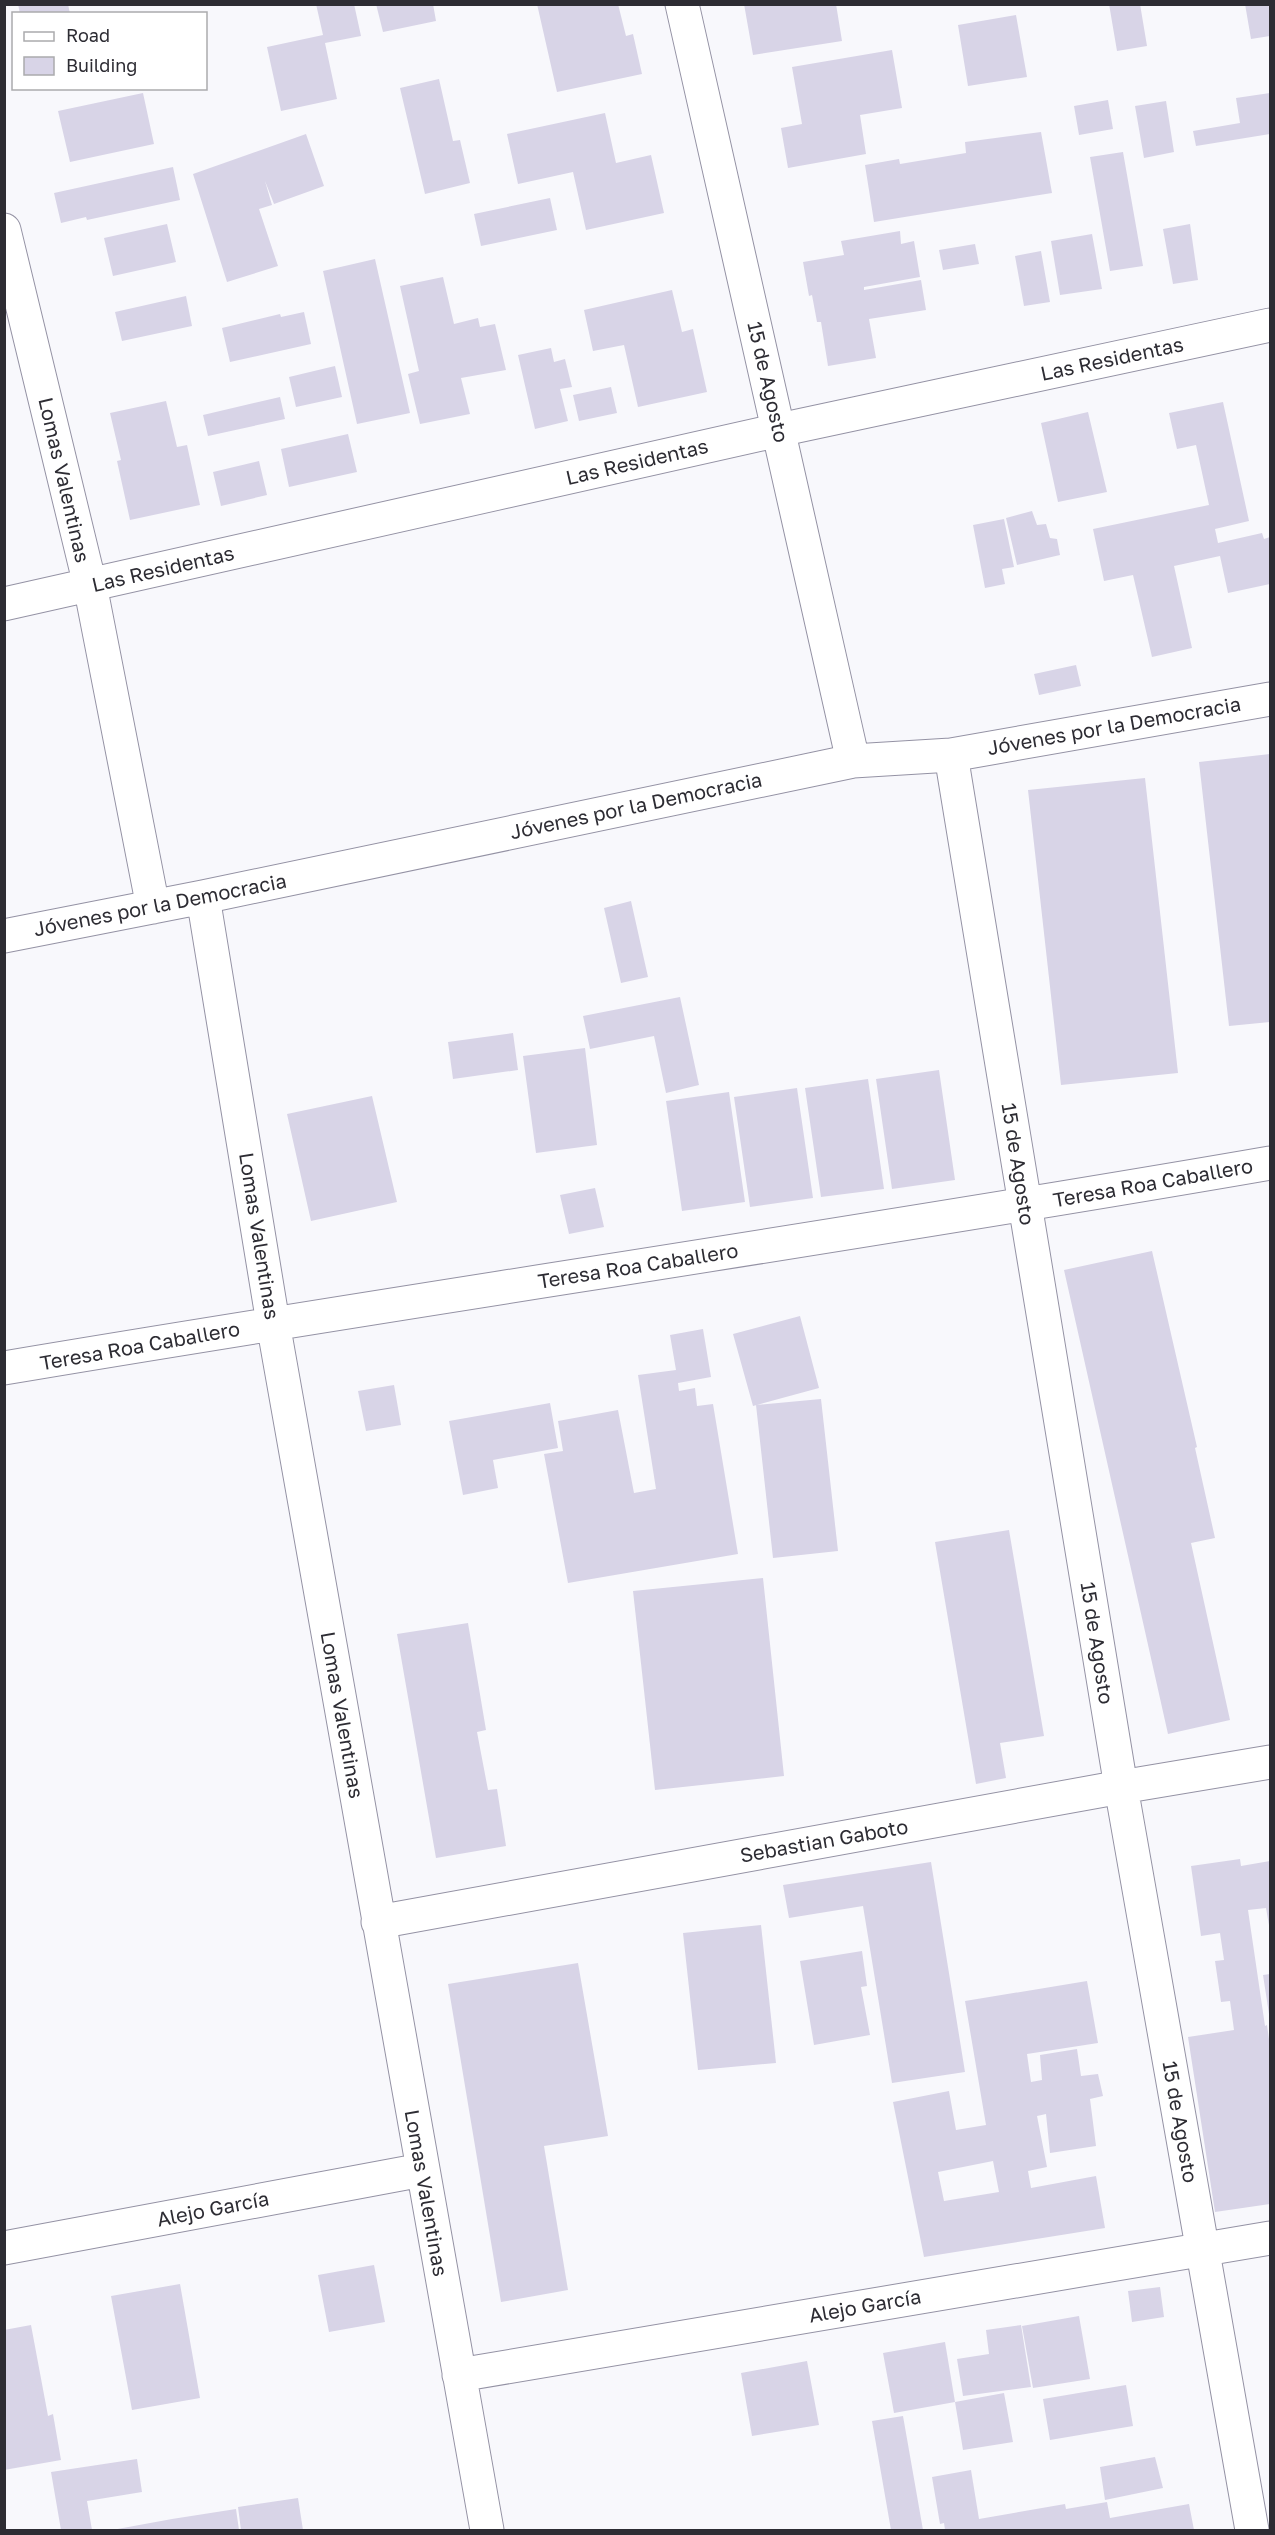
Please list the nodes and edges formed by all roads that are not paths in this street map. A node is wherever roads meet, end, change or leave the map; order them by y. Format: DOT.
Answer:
graph roads {
  1 [pos="682,4"];
  2 [pos="4,230"];
  3 [pos="1270,325"];
  4 [pos="779,430"];
  5 [pos="90,585"];
  6 [pos="4,604"];
  7 [pos="1270,699"];
  8 [pos="951,755"];
  9 [pos="852,761"];
  10 [pos="204,897"];
  11 [pos="153,907"];
  12 [pos="4,936"];
  13 [pos="1270,1163"];
  14 [pos="1024,1206"];
  15 [pos="273,1323"];
  16 [pos="4,1368"];
  17 [pos="1270,1762"];
  18 [pos="1121,1787"];
  19 [pos="378,1923"];
  20 [pos="422,2170"];
  21 [pos="1270,2238"];
  22 [pos="4,2248"];
  23 [pos="1202,2249"];
  24 [pos="459,2375"];
  25 [pos="487,2530"];
  26 [pos="1252,2530"];
  1 -- 4 [label="street, 15 de Agosto"];
  2 -- 5 [label="street, Lomas Valentinas"];
  3 -- 4 [label="street, Las Residentas"];
  4 -- 5 [label="street, Las Residentas"];
  4 -- 9 [label="street, 15 de Agosto"];
  5 -- 6 [label="street, Las Residentas"];
  5 -- 11 [label="street, Lomas Valentinas"];
  7 -- 8 [label="street, Jóvenes por la Democracia"];
  8 -- 9 [label="street, Jóvenes por la Democracia"];
  8 -- 14 [label="street, 15 de Agosto"];
  9 -- 10 [label="street, Jóvenes por la Democracia"];
  10 -- 11 [label="street, Jóvenes por la Democracia"];
  10 -- 15 [label="street, Lomas Valentinas"];
  11 -- 12 [label="street, Jóvenes por la Democracia"];
  13 -- 14 [label="street, Teresa Roa Caballero"];
  14 -- 15 [label="street, Teresa Roa Caballero"];
  14 -- 18 [label="street, 15 de Agosto"];
  15 -- 16 [label="street, Teresa Roa Caballero"];
  15 -- 19 [label="street, Lomas Valentinas"];
  17 -- 18 [label="street, Sebastian Gaboto"];
  18 -- 19 [label="street, Sebastian Gaboto"];
  18 -- 23 [label="street, 15 de Agosto"];
  19 -- 20 [label="street, Lomas Valentinas"];
  20 -- 22 [label="street, Alejo García"];
  20 -- 24 [label="street, Lomas Valentinas"];
  21 -- 23 [label="street, Alejo García"];
  23 -- 24 [label="street, Alejo García"];
  23 -- 26 [label="street, 15 de Agosto"];
  24 -- 25 [label="street, Lomas Valentinas"];
}
